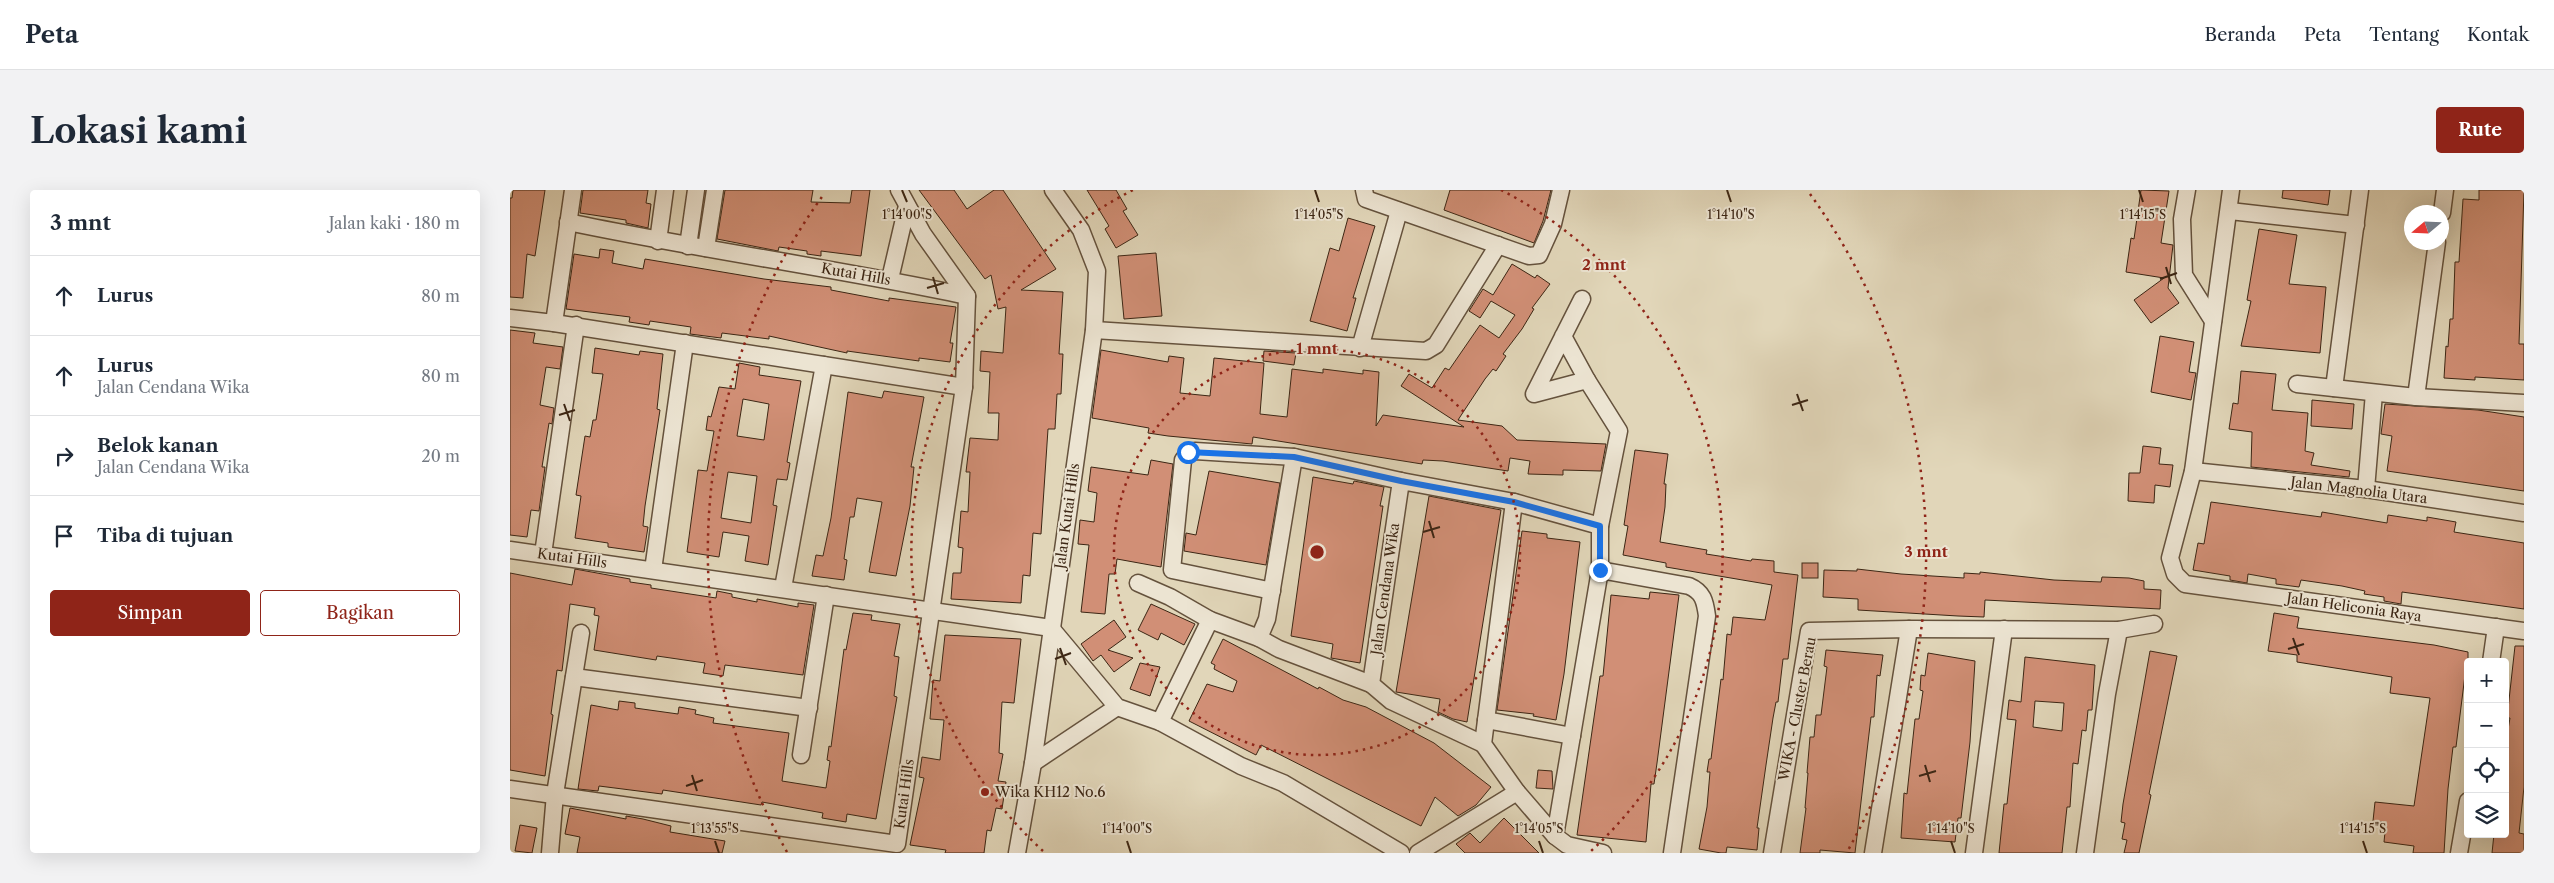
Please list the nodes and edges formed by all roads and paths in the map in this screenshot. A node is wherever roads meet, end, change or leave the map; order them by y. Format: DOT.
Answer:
graph roads {
  1 [pos="573,190"];
  2 [pos="665,190"];
  3 [pos="696,190"];
  4 [pos="715,190"];
  5 [pos="899,190"];
  6 [pos="1053,190"];
  7 [pos="1364,190"];
  8 [pos="1561,190"];
  9 [pos="2187,190"];
  10 [pos="2231,190"];
  11 [pos="2360,190"];
  12 [pos="2445,190"];
  13 [pos="2443,205"];
  14 [pos="907,206"];
  15 [pos="1399,211"];
  16 [pos="2230,211"];
  17 [pos="568,222"];
  18 [pos="2356,226"];
  19 [pos="658,241"];
  20 [pos="1498,245"];
  21 [pos="688,246"];
  22 [pos="706,248"];
  23 [pos="2436,250"];
  24 [pos="890,279"];
  25 [pos="968,296"];
  26 [pos="1582,299"];
  27 [pos="510,318"];
  28 [pos="2213,321"];
  29 [pos="554,323"];
  30 [pos="576,325"];
  31 [pos="1094,330"];
  32 [pos="1563,336"];
  33 [pos="685,343"];
  34 [pos="1360,348"];
  35 [pos="824,365"];
  36 [pos="1587,380"];
  37 [pos="2297,384"];
  38 [pos="964,388"];
  39 [pos="2334,388"];
  40 [pos="2374,393"];
  41 [pos="2416,397"];
  42 [pos="2524,403"];
  43 [pos="1294,457"];
  44 [pos="2193,472"];
  45 [pos="1401,481"];
  46 [pos="2366,489"];
  47 [pos="1514,502"];
  48 [pos="2524,513"];
  49 [pos="1600,526"];
  50 [pos="510,550"];
  51 [pos="543,554"];
  52 [pos="653,570"];
  53 [pos="1172,570"];
  54 [pos="1600,570"];
  55 [pos="1138,583"];
  56 [pos="783,588"];
  57 [pos="1272,591"];
  58 [pos="826,594"];
  59 [pos="1170,596"];
  60 [pos="930,609"];
  61 [pos="1210,620"];
  62 [pos="2154,624"];
  63 [pos="2496,627"];
  64 [pos="1051,628"];
  65 [pos="1909,629"];
  66 [pos="2004,629"];
  67 [pos="2119,630"];
  68 [pos="2524,631"];
  69 [pos="581,633"];
  70 [pos="1258,638"];
  71 [pos="2491,658"];
  72 [pos="574,677"];
  73 [pos="1371,684"];
  74 [pos="1116,707"];
  75 [pos="809,708"];
  76 [pos="1486,720"];
  77 [pos="1160,722"];
  78 [pos="1572,736"];
  79 [pos="1483,744"];
  80 [pos="801,755"];
  81 [pos="1034,763"];
  82 [pos="510,788"];
  83 [pos="1517,792"];
  84 [pos="555,794"];
  85 [pos="2464,824"];
  86 [pos="1555,836"];
  87 [pos="896,848"];
  88 [pos="550,853"];
  89 [pos="1018,853"];
  90 [pos="1401,853"];
  91 [pos="1418,853"];
  92 [pos="1603,853"];
  93 [pos="1672,853"];
  94 [pos="1772,853"];
  95 [pos="1873,853"];
  96 [pos="1974,853"];
  97 [pos="2085,853"];
  98 [pos="2459,853"];
  1 -- 17 [label="street"];
  2 -- 19 [label="street"];
  3 -- 21 [label="street"];
  4 -- 22 [label="street"];
  5 -- 14 [label="street"];
  6 -- 31 [label="street, Jalan Kutai Hills"];
  7 -- 15 [label="street"];
  8 -- 20 [label="street"];
  9 -- 28 [label="street"];
  10 -- 16 [label="street"];
  11 -- 18 [label="street"];
  12 -- 13 [label="street"];
  14 -- 24 [label="street"];
  14 -- 25 [label="street"];
  15 -- 20 [label="street"];
  15 -- 34 [label="street"];
  16 -- 18 [label="street"];
  16 -- 28 [label="street"];
  17 -- 19 [label="street, Kutai Hills"];
  17 -- 29 [label="street"];
  18 -- 39 [label="street"];
  19 -- 21 [label="street, Kutai Hills"];
  20 -- 34 [label="street"];
  21 -- 22 [label="street, Kutai Hills"];
  22 -- 24 [label="street, Kutai Hills"];
  23 -- 41 [label="street"];
  24 -- 25 [label="street, Kutai Hills"];
  25 -- 38 [label="street, Kutai Hills"];
  26 -- 32 [label="street"];
  27 -- 29 [label="street"];
  28 -- 44 [label="street"];
  29 -- 30 [label="street"];
  30 -- 33 [label="street"];
  30 -- 51 [label="street"];
  31 -- 34 [label="street"];
  31 -- 64 [label="street, Jalan Kutai Hills"];
  32 -- 36 [label="street"];
  32 -- 36 [label="street"];
  33 -- 35 [label="street"];
  33 -- 52 [label="street"];
  35 -- 38 [label="street"];
  35 -- 56 [label="street"];
  36 -- 49 [label="street"];
  37 -- 39 [label="street"];
  38 -- 60 [label="street, Kutai Hills"];
  39 -- 40 [label="street"];
  40 -- 41 [label="street"];
  40 -- 46 [label="street"];
  41 -- 42 [label="street"];
  43 -- 45 [label="street"];
  43 -- 53 [label="street"];
  43 -- 57 [label="street"];
  44 -- 46 [label="street, Jalan Magnolia Utara"];
  44 -- 63 [label="street, Jalan Heliconia Raya"];
  45 -- 47 [label="street"];
  45 -- 73 [label="street, Jalan Cendana Wika"];
  46 -- 48 [label="street, Jalan Magnolia Utara"];
  47 -- 49 [label="street"];
  47 -- 76 [label="street"];
  49 -- 54 [label="street"];
  50 -- 51 [label="street, Kutai Hills"];
  51 -- 52 [label="street, Kutai Hills"];
  52 -- 56 [label="street, Kutai Hills"];
  53 -- 57 [label="street"];
  53 -- 59 [label="street"];
  54 -- 78 [label="street"];
  54 -- 93 [label="street"];
  55 -- 59 [label="street"];
  56 -- 58 [label="street, Kutai Hills"];
  57 -- 70 [label="street"];
  58 -- 60 [label="street, Kutai Hills"];
  58 -- 75 [label="street"];
  59 -- 61 [label="street"];
  60 -- 64 [label="street, Kutai Hills"];
  60 -- 87 [label="street, Kutai Hills"];
  61 -- 70 [label="street"];
  61 -- 77 [label="street"];
  62 -- 67 [label="street, WIKA - Cluster Berau"];
  63 -- 68 [label="street, Jalan Heliconia Raya"];
  63 -- 71 [label="street"];
  64 -- 74 [label="street"];
  64 -- 81 [label="street, Jalan Kutai Hills"];
  65 -- 66 [label="street, WIKA - Cluster Berau"];
  65 -- 94 [label="street, WIKA - Cluster Berau"];
  65 -- 95 [label="street"];
  66 -- 67 [label="street, WIKA - Cluster Berau"];
  66 -- 96 [label="street"];
  67 -- 97 [label="street"];
  69 -- 72 [label="street"];
  70 -- 73 [label="street"];
  72 -- 75 [label="street"];
  72 -- 84 [label="street"];
  73 -- 79 [label="street"];
  74 -- 77 [label="street"];
  74 -- 81 [label="street"];
  75 -- 80 [label="street"];
  76 -- 78 [label="street"];
  76 -- 79 [label="street"];
  77 -- 90 [label="street"];
  78 -- 86 [label="street"];
  79 -- 83 [label="street"];
  81 -- 89 [label="street, Jalan Kutai Hills"];
  82 -- 84 [label="street, Kutai Hills"];
  83 -- 86 [label="street"];
  83 -- 91 [label="street"];
  84 -- 87 [label="street, Kutai Hills"];
  84 -- 88 [label="street"];
  85 -- 98 [label="street"];
  86 -- 92 [label="street"];
}
